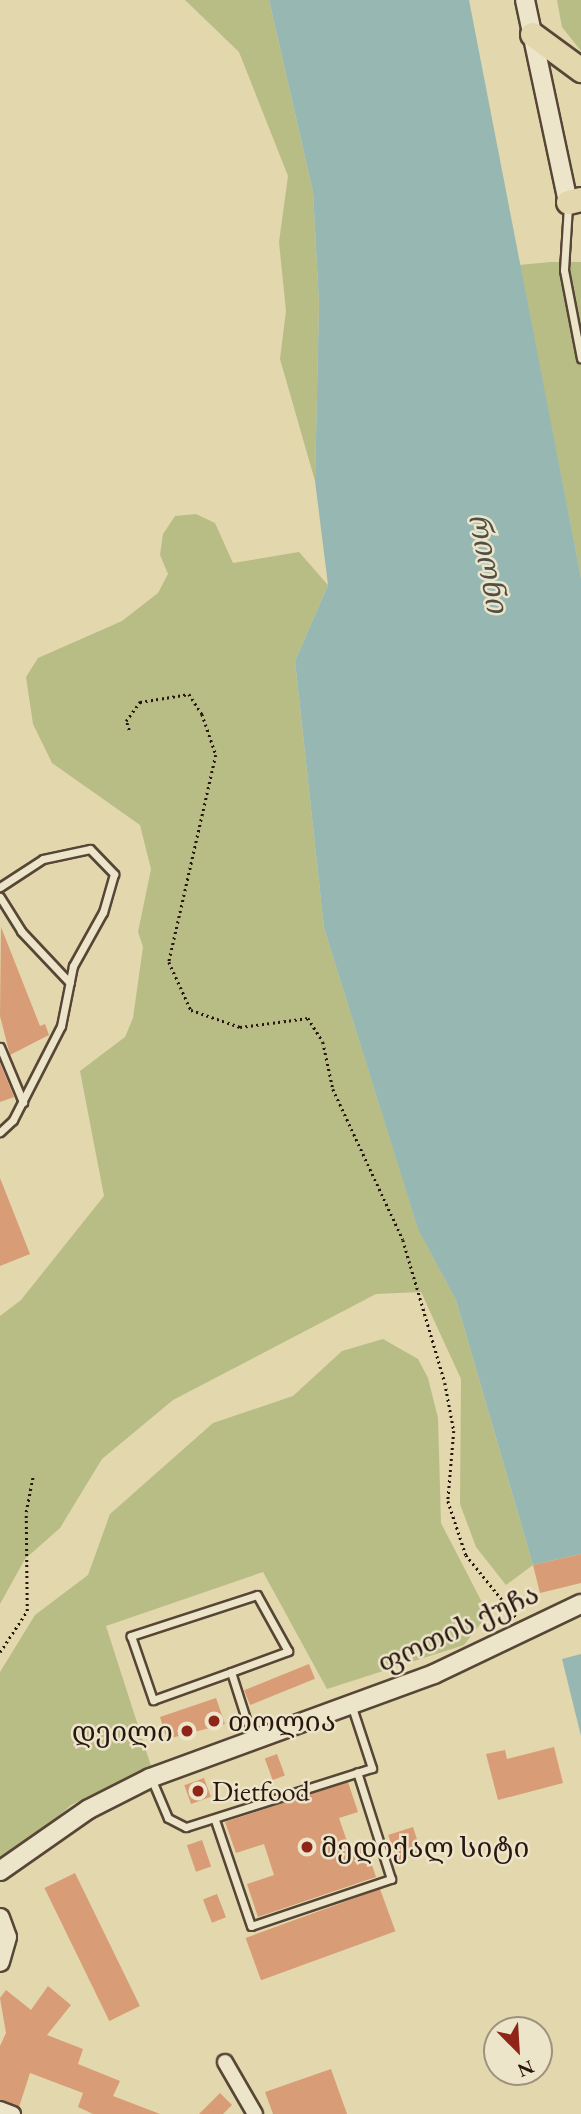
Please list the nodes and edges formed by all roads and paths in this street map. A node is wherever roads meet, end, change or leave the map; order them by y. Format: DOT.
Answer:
graph roads {
  1 [pos="525,0"];
  2 [pos="532,34"];
  3 [pos="581,70"];
  4 [pos="575,201"];
  5 [pos="581,358"];
  6 [pos="129,730"];
  7 [pos="0,887"];
  8 [pos="0,897"];
  9 [pos="69,983"];
  10 [pos="0,1048"];
  11 [pos="23,1102"];
  12 [pos="0,1132"];
  13 [pos="33,1475"];
  14 [pos="581,1604"];
  15 [pos="531,1624"];
  16 [pos="0,1653"];
  17 [pos="231,1672"];
  18 [pos="351,1704"];
  19 [pos="252,1738"];
  20 [pos="357,1773"];
  21 [pos="150,1778"];
  22 [pos="215,1820"];
  23 [pos="0,1871"];
  24 [pos="0,1918"];
  25 [pos="0,1962"];
  26 [pos="225,2062"];
  27 [pos="0,2109"];
  28 [pos="13,2114"];
  29 [pos="255,2114"];
  1 -- 2 [label="street"];
  2 -- 3 [label="main road"];
  2 -- 4 [label="street"];
  4 -- 5 [label="lane"];
  6 -- 15 [label="path"];
  7 -- 9 [label="lane"];
  8 -- 9 [label="lane"];
  9 -- 11 [label="lane"];
  10 -- 11 [label="lane"];
  11 -- 12 [label="lane"];
  13 -- 16 [label="path"];
  14 -- 15 [label="street, ფოთის ქუჩა"];
  15 -- 18 [label="street, ფოთის ქუჩა"];
  17 -- 17 [label="lane"];
  17 -- 19 [label="lane"];
  18 -- 19 [label="street, ფოთის ქუჩა"];
  18 -- 20 [label="lane"];
  19 -- 21 [label="street, ფოთის ქუჩა"];
  20 -- 22 [label="lane"];
  20 -- 22 [label="lane"];
  21 -- 22 [label="lane"];
  21 -- 23 [label="street, ფოთის ქუჩა"];
  24 -- 25 [label="street"];
  26 -- 29 [label="street"];
  27 -- 28 [label="street"];
}
